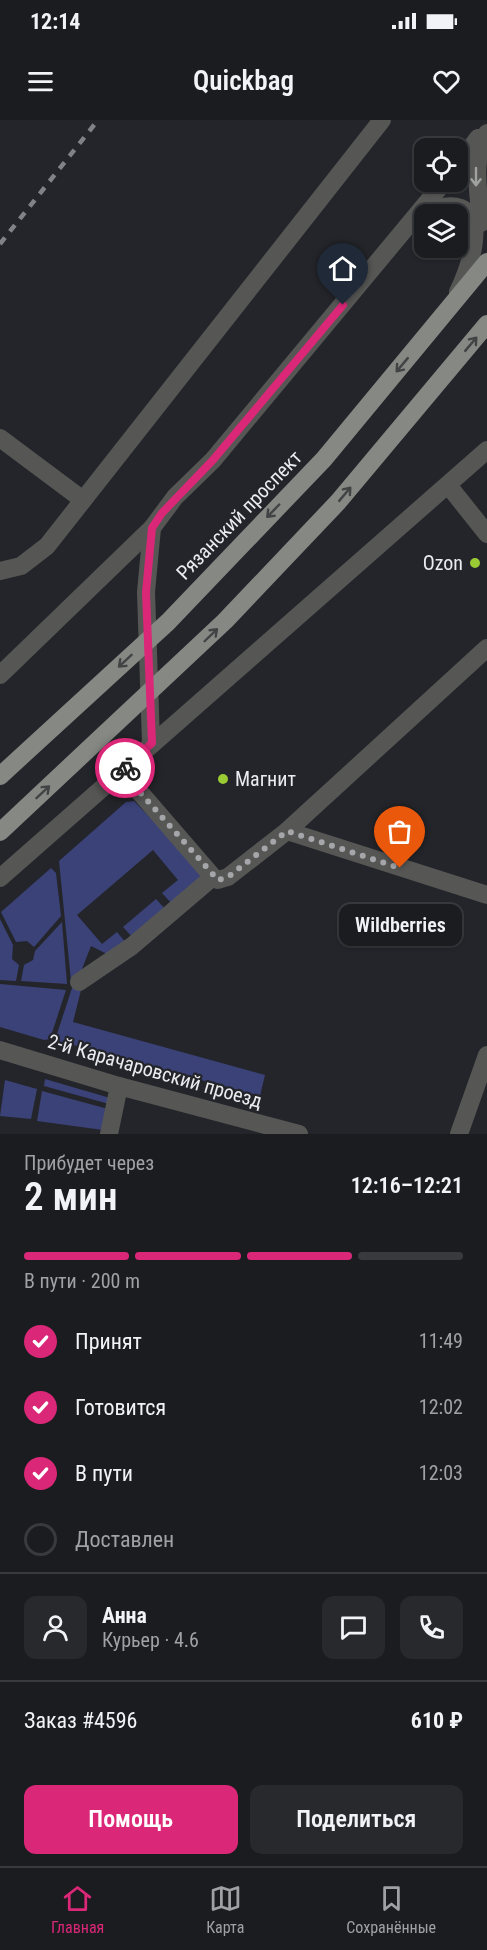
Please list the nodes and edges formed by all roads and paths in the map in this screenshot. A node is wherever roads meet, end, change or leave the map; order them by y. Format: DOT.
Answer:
graph roads {
  1 [pos="381,120"];
  2 [pos="487,127"];
  3 [pos="487,133"];
  4 [pos="468,152"];
  5 [pos="436,192"];
  6 [pos="468,212"];
  7 [pos="481,223"];
  8 [pos="414,227"];
  9 [pos="401,237"];
  10 [pos="487,262"];
  11 [pos="453,304"];
  12 [pos="487,324"];
  13 [pos="0,438"];
  14 [pos="487,450"];
  15 [pos="448,485"];
  16 [pos="83,500"];
  17 [pos="152,528"];
  18 [pos="487,534"];
  19 [pos="0,570"];
  20 [pos="487,648"];
  21 [pos="0,675"];
  22 [pos="152,743"];
  23 [pos="123,770"];
  24 [pos="0,776"];
  25 [pos="287,831"];
  26 [pos="0,832"];
  27 [pos="213,877"];
  28 [pos="0,878"];
  29 [pos="487,895"];
  30 [pos="79,982"];
  31 [pos="0,1050"];
  32 [pos="487,1055"];
  33 [pos="119,1086"];
  34 [pos="109,1134"];
  35 [pos="299,1134"];
  36 [pos="459,1134"];
  1 -- 16 [label="street"];
  2 -- 4 [label="street"];
  3 -- 7 [label="street, one-way"];
  5 -- 9 [label="street"];
  6 -- 7 [label="street"];
  7 -- 11 [label="street"];
  8 -- 9 [label="street"];
  9 -- 17 [label="street"];
  10 -- 11 [label="main road, Рязанский проспект"];
  11 -- 24 [label="main road, Рязанский проспект, one-way"];
  26 -- 12 [label="main road, one-way"];
  13 -- 16 [label="street"];
  14 -- 15 [label="street"];
  15 -- 18 [label="street"];
  15 -- 22 [label="street"];
  16 -- 19 [label="street"];
  17 -- 21 [label="street"];
  17 -- 22 [label="street"];
  20 -- 25 [label="street"];
  22 -- 23 [label="street"];
  23 -- 27 [label="street"];
  23 -- 28 [label="street"];
  25 -- 27 [label="street"];
  25 -- 29 [label="street"];
  27 -- 30 [label="street"];
  31 -- 33 [label="street, 2-й Карачаровский проезд"];
  32 -- 36 [label="street"];
  33 -- 34 [label="street"];
  33 -- 35 [label="street, 2-й Карачаровский проезд"];
}
